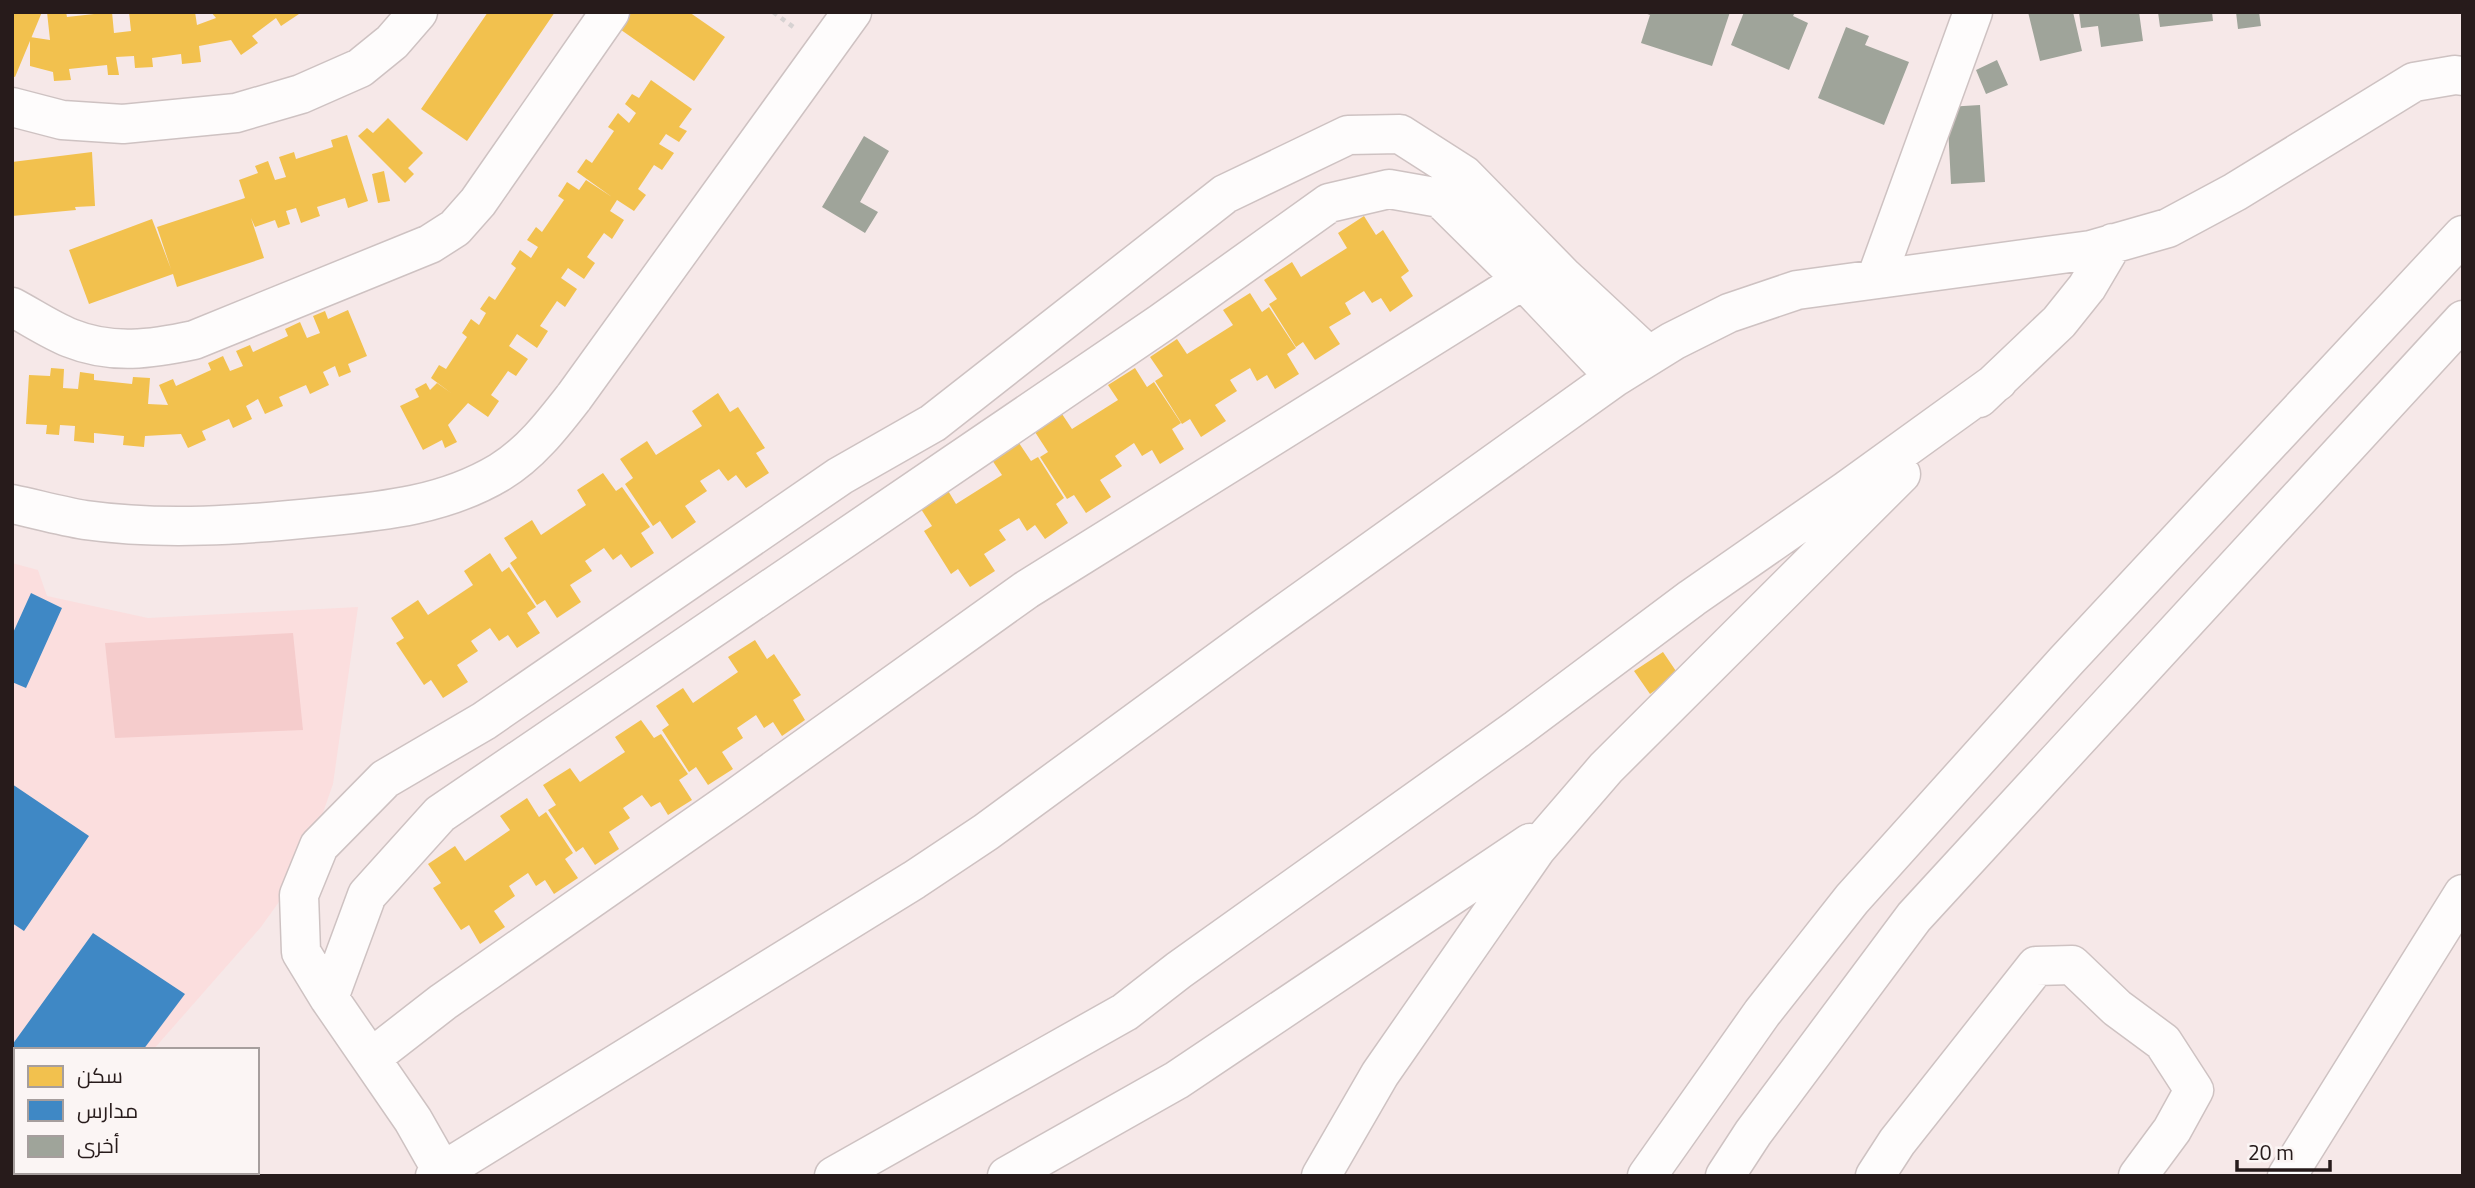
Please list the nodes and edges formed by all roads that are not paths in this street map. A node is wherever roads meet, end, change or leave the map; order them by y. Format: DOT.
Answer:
graph roads {
  1 [pos="418,12"];
  2 [pos="610,12"];
  3 [pos="852,12"];
  4 [pos="1973,12"];
  5 [pos="2463,76"];
  6 [pos="12,107"];
  7 [pos="2463,235"];
  8 [pos="2113,243"];
  9 [pos="1876,279"];
  10 [pos="1523,280"];
  11 [pos="12,307"];
  12 [pos="2463,320"];
  13 [pos="1649,356"];
  14 [pos="1615,377"];
  15 [pos="1998,381"];
  16 [pos="12,504"];
  17 [pos="1555,826"];
  18 [pos="2463,894"];
  19 [pos="329,999"];
  20 [pos="370,1058"];
  21 [pos="1318,1170"];
  22 [pos="439,1174"];
  23 [pos="834,1176"];
  24 [pos="1007,1176"];
  25 [pos="1647,1176"];
  26 [pos="1725,1176"];
  27 [pos="1875,1176"];
  28 [pos="2138,1176"];
  29 [pos="2287,1176"];
  1 -- 6 [label="street"];
  2 -- 11 [label="street"];
  3 -- 16 [label="street"];
  4 -- 9 [label="street"];
  5 -- 8 [label="street"];
  7 -- 25 [label="street"];
  8 -- 9 [label="street"];
  8 -- 15 [label="street"];
  9 -- 13 [label="street"];
  10 -- 14 [label="street"];
  10 -- 19 [label="street"];
  10 -- 20 [label="street"];
  12 -- 26 [label="street"];
  13 -- 14 [label="street"];
  13 -- 19 [label="street"];
  14 -- 22 [label="street"];
  15 -- 17 [label="street"];
  15 -- 23 [label="street"];
  17 -- 21 [label="street"];
  17 -- 24 [label="street"];
  18 -- 29 [label="street"];
  19 -- 20 [label="street"];
  20 -- 22 [label="street"];
  27 -- 28 [label="street"];
}
